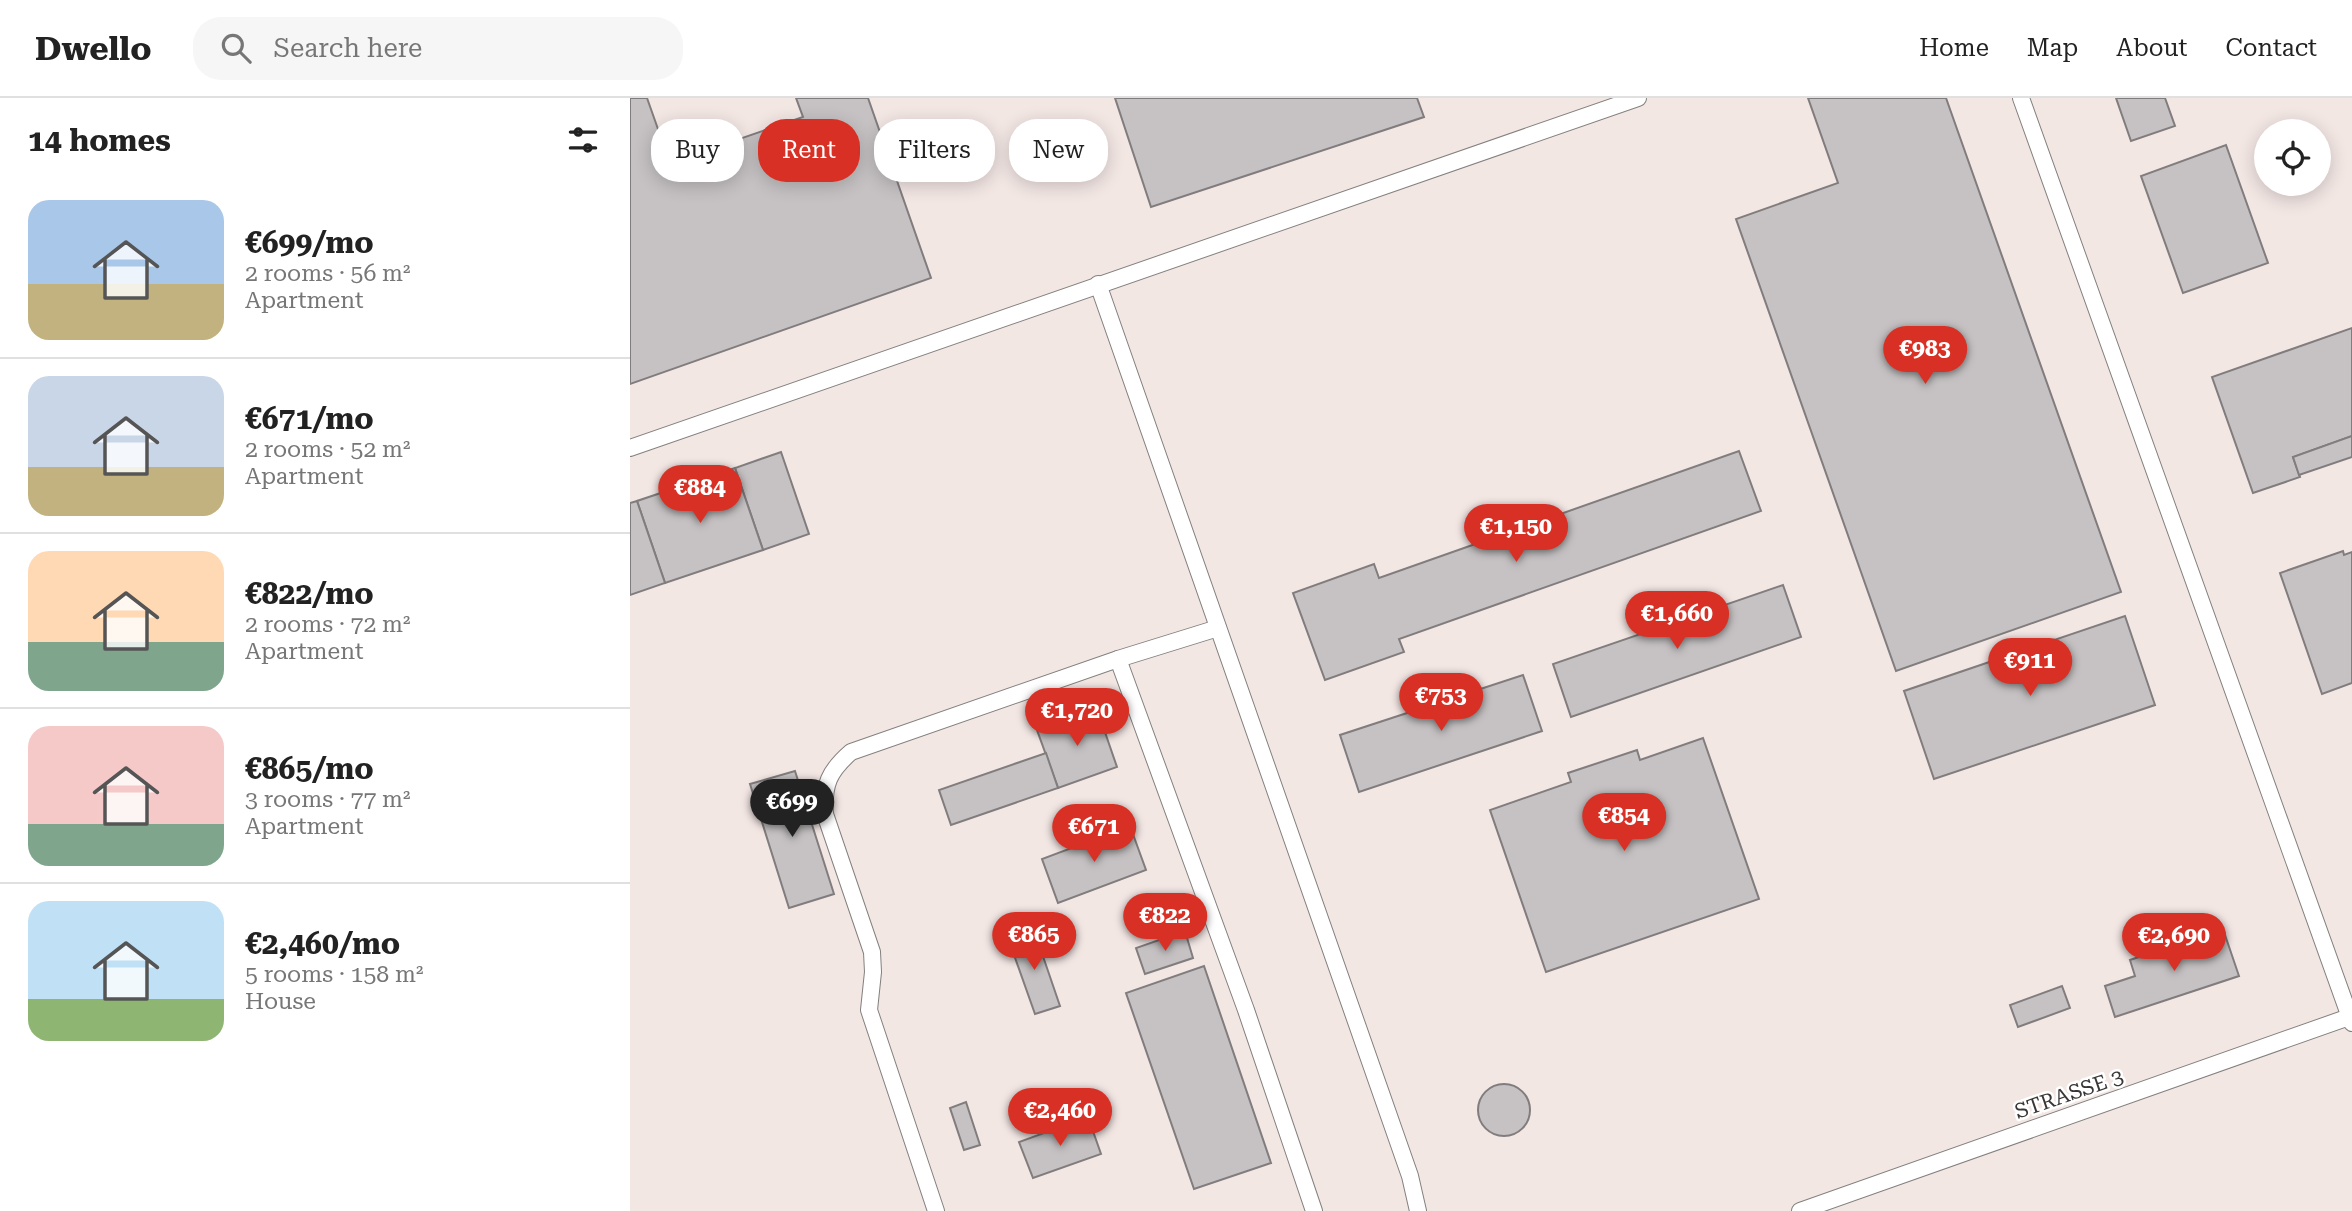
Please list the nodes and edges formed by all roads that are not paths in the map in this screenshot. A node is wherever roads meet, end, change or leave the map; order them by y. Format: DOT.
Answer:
graph roads {
  1 [pos="1638,98"];
  2 [pos="2021,98"];
  3 [pos="1098,284"];
  4 [pos="630,448"];
  5 [pos="1218,628"];
  6 [pos="1118,659"];
  7 [pos="2351,1018"];
  8 [pos="936,1211"];
  9 [pos="1314,1211"];
  10 [pos="1418,1211"];
  11 [pos="1800,1211"];
  1 -- 3 [label="lane"];
  2 -- 7 [label="lane"];
  3 -- 4 [label="lane"];
  3 -- 5 [label="lane"];
  5 -- 6 [label="lane"];
  5 -- 10 [label="lane"];
  6 -- 8 [label="lane"];
  6 -- 9 [label="lane"];
  7 -- 11 [label="lane, STRASSE 3"];
}
